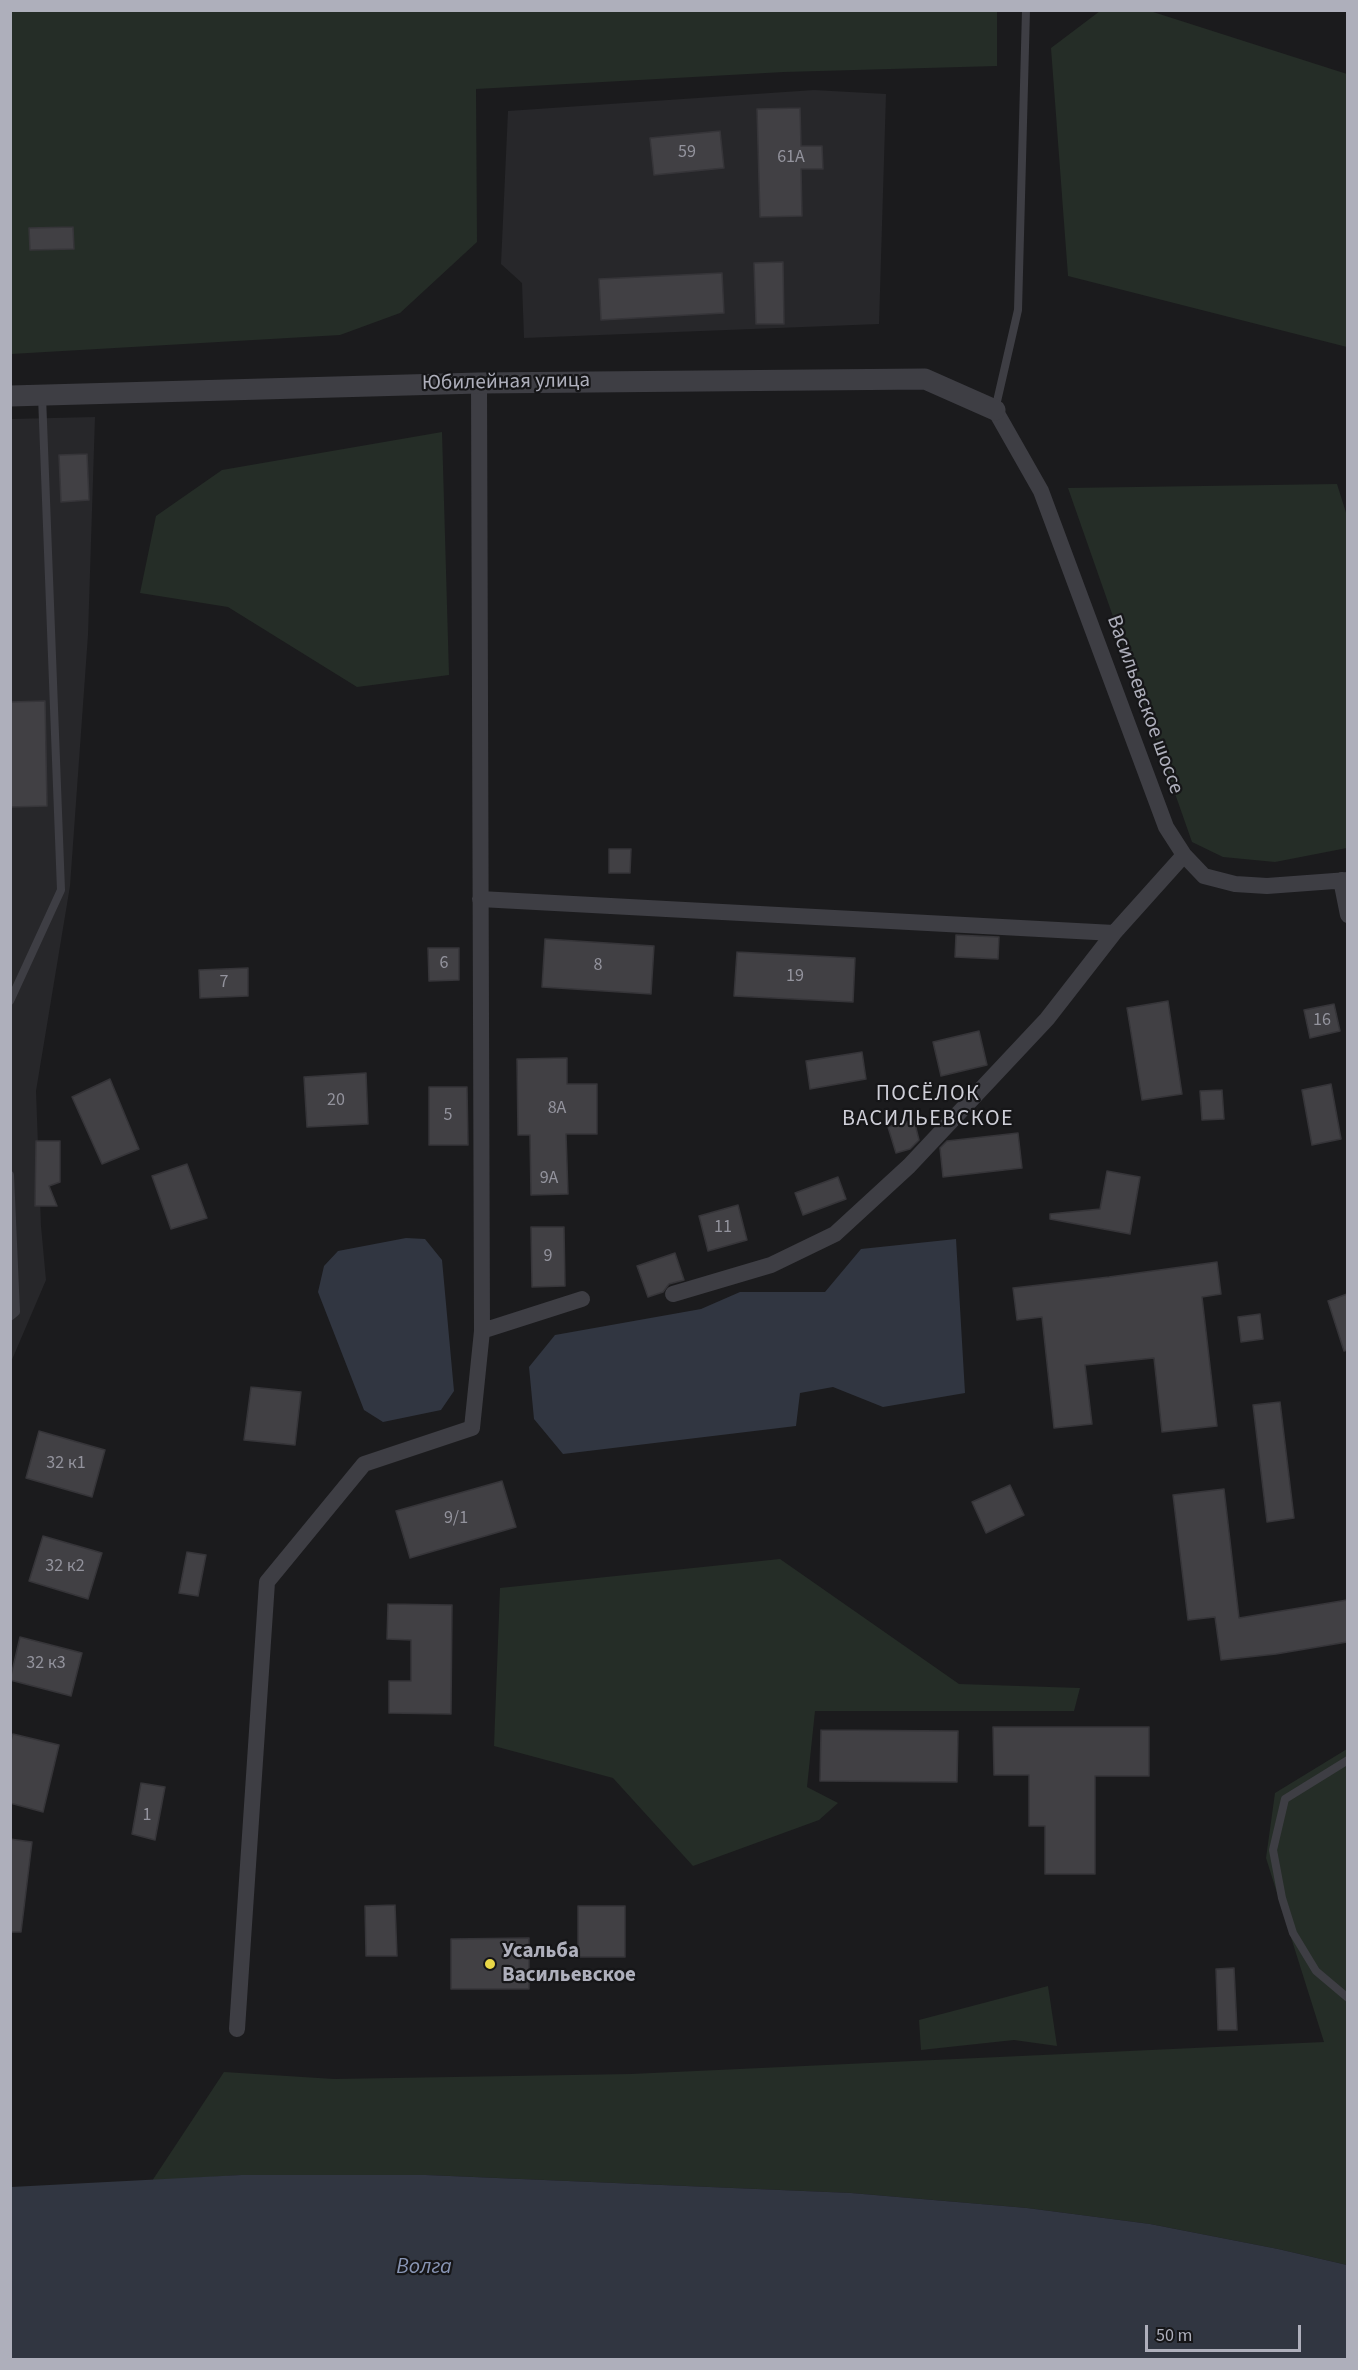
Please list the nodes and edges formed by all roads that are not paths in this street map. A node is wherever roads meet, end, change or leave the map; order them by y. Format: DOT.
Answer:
graph roads {
  1 [pos="1026,10"];
  2 [pos="479,383"];
  3 [pos="10,396"];
  4 [pos="42,396"];
  5 [pos="994,410"];
  6 [pos="1184,855"];
  7 [pos="1344,880"];
  8 [pos="480,899"];
  9 [pos="1347,915"];
  10 [pos="1114,933"];
  11 [pos="10,1001"];
  12 [pos="10,1175"];
  13 [pos="673,1294"];
  14 [pos="582,1299"];
  15 [pos="10,1317"];
  16 [pos="482,1331"];
  17 [pos="1347,1760"];
  18 [pos="1347,1998"];
  19 [pos="237,2029"];
  1 -- 5 [label="lane"];
  2 -- 4 [label="street, Юбилейная улица"];
  2 -- 5 [label="street, Юбилейная улица"];
  2 -- 8 [label="street"];
  3 -- 4 [label="street, Юбилейная улица"];
  4 -- 11 [label="lane"];
  5 -- 6 [label="street, Васильевское шоссе"];
  6 -- 7 [label="street, Васильевское шоссе"];
  6 -- 10 [label="street"];
  7 -- 9 [label="street"];
  8 -- 10 [label="street"];
  8 -- 16 [label="street"];
  10 -- 13 [label="street"];
  12 -- 15 [label="lane"];
  14 -- 16 [label="street"];
  16 -- 19 [label="street"];
  17 -- 18 [label="lane"];
}
